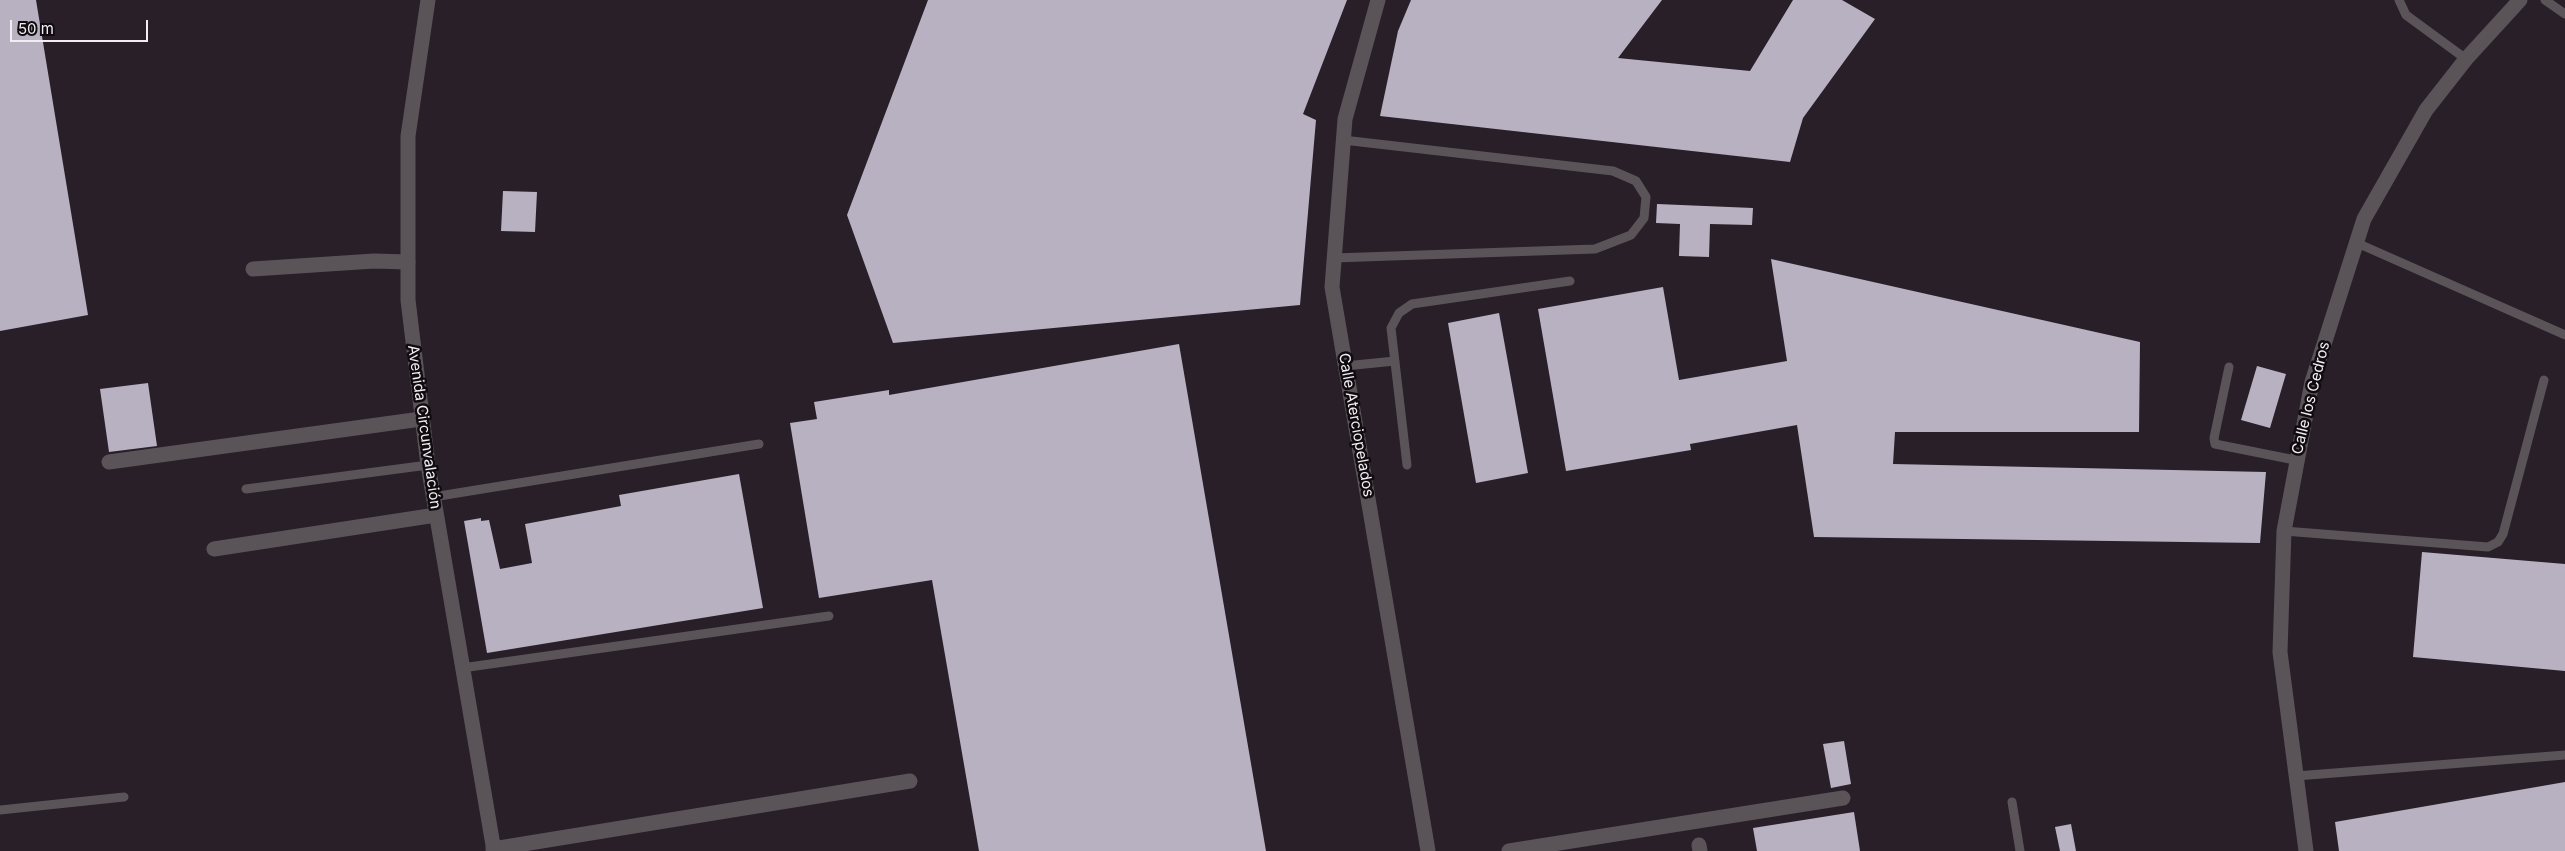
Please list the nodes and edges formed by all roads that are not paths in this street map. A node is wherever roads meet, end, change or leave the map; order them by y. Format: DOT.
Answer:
graph roads {
  1 [pos="428,0"];
  2 [pos="1378,0"];
  3 [pos="2398,0"];
  4 [pos="2520,0"];
  5 [pos="2545,0"];
  6 [pos="2565,14"];
  7 [pos="2466,59"];
  8 [pos="1343,140"];
  9 [pos="2357,243"];
  10 [pos="1334,258"];
  11 [pos="408,262"];
  12 [pos="253,269"];
  13 [pos="1570,281"];
  14 [pos="2565,336"];
  15 [pos="1395,361"];
  16 [pos="1346,366"];
  17 [pos="2229,366"];
  18 [pos="2544,380"];
  19 [pos="421,419"];
  20 [pos="759,444"];
  21 [pos="2295,460"];
  22 [pos="109,462"];
  23 [pos="428,465"];
  24 [pos="1407,465"];
  25 [pos="246,489"];
  26 [pos="433,497"];
  27 [pos="436,514"];
  28 [pos="2284,531"];
  29 [pos="214,549"];
  30 [pos="830,616"];
  31 [pos="462,668"];
  32 [pos="2565,755"];
  33 [pos="2296,776"];
  34 [pos="910,781"];
  35 [pos="124,797"];
  36 [pos="1843,798"];
  37 [pos="2012,802"];
  38 [pos="0,810"];
  39 [pos="494,850"];
  40 [pos="1428,851"];
  41 [pos="1509,851"];
  42 [pos="2020,851"];
  43 [pos="2306,851"];
  1 -- 11 [label="street, Avenida Circunvalación"];
  2 -- 8 [label="street, Calle Aterciopelados"];
  3 -- 7 [label="lane"];
  4 -- 7 [label="street, Calle los Cedros"];
  5 -- 6 [label="lane"];
  7 -- 9 [label="street, Calle los Cedros"];
  8 -- 10 [label="street, Calle Aterciopelados"];
  8 -- 10 [label="lane"];
  9 -- 14 [label="lane"];
  9 -- 21 [label="street, Calle los Cedros"];
  10 -- 16 [label="street, Calle Aterciopelados"];
  11 -- 12 [label="street"];
  11 -- 19 [label="street, Avenida Circunvalación"];
  13 -- 15 [label="lane"];
  15 -- 16 [label="lane"];
  15 -- 24 [label="lane"];
  16 -- 40 [label="street, Calle Aterciopelados"];
  17 -- 21 [label="lane"];
  18 -- 28 [label="lane"];
  19 -- 22 [label="street"];
  19 -- 23 [label="street, Avenida Circunvalación"];
  20 -- 26 [label="lane"];
  21 -- 28 [label="street, Calle los Cedros"];
  23 -- 25 [label="lane"];
  23 -- 26 [label="street, Avenida Circunvalación"];
  26 -- 27 [label="street, Avenida Circunvalación"];
  27 -- 29 [label="street"];
  27 -- 31 [label="street, Avenida Circunvalación"];
  28 -- 33 [label="street, Calle los Cedros"];
  30 -- 31 [label="lane"];
  31 -- 39 [label="street, Avenida Circunvalación"];
  32 -- 33 [label="lane"];
  33 -- 43 [label="street, Calle los Cedros"];
  34 -- 39 [label="street"];
  35 -- 38 [label="lane"];
  36 -- 41 [label="street"];
  37 -- 42 [label="lane"];
}
